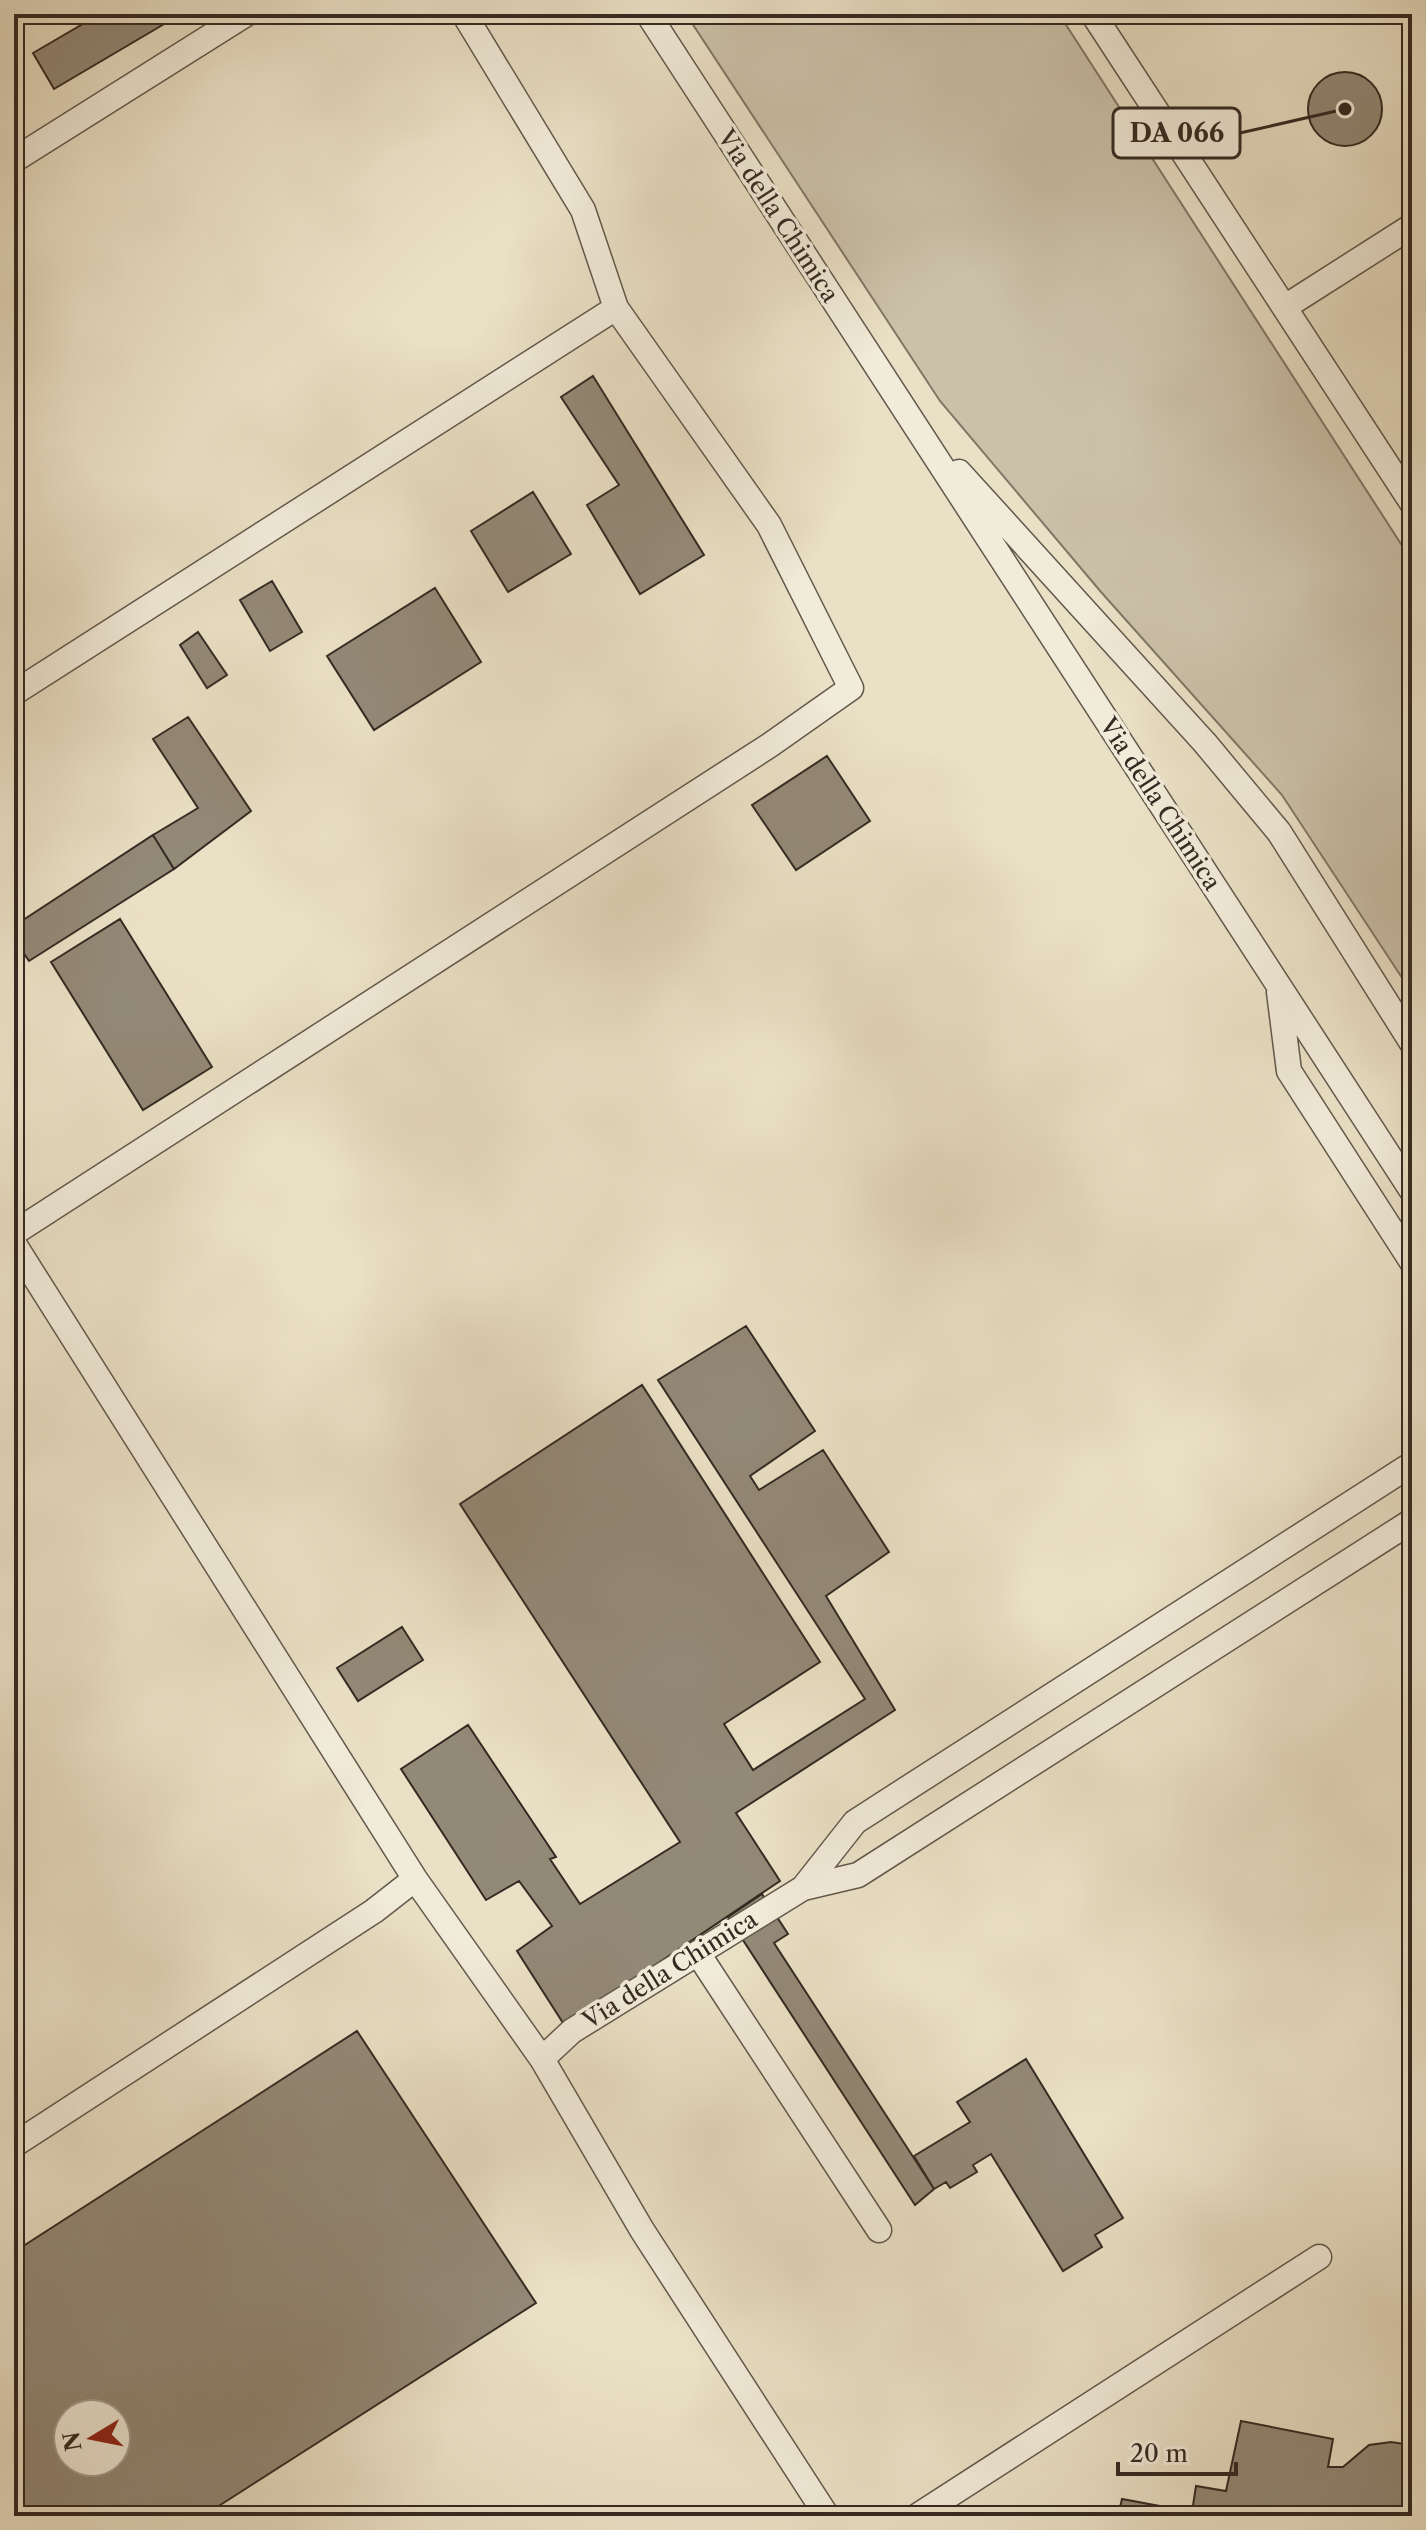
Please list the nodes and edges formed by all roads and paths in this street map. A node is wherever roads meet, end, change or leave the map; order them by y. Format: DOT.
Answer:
graph roads {
  1 [pos="246,14"];
  2 [pos="464,14"];
  3 [pos="648,14"];
  4 [pos="1093,14"];
  5 [pos="14,160"];
  6 [pos="1412,226"];
  7 [pos="1285,307"];
  8 [pos="616,308"];
  9 [pos="909,417"];
  10 [pos="1412,503"];
  11 [pos="14,693"];
  12 [pos="1279,986"];
  13 [pos="1412,1043"];
  14 [pos="1412,1191"];
  15 [pos="14,1233"];
  16 [pos="14,1244"];
  17 [pos="1412,1262"];
  18 [pos="1412,1464"];
  19 [pos="1412,1521"];
  20 [pos="415,1879"];
  21 [pos="803,1888"];
  22 [pos="699,1955"];
  23 [pos="542,2059"];
  24 [pos="14,2145"];
  25 [pos="879,2230"];
  26 [pos="1319,2257"];
  27 [pos="827,2516"];
  28 [pos="917,2516"];
  1 -- 5 [label="lane"];
  2 -- 8 [label="lane"];
  3 -- 9 [label="lane, Via della Chimica"];
  4 -- 7 [label="lane"];
  6 -- 7 [label="lane"];
  7 -- 10 [label="lane"];
  8 -- 11 [label="lane"];
  8 -- 15 [label="lane"];
  9 -- 12 [label="lane, Via della Chimica"];
  9 -- 13 [label="lane, Via della Chimica"];
  12 -- 14 [label="lane, Via della Chimica"];
  12 -- 17 [label="lane"];
  16 -- 20 [label="lane"];
  18 -- 21 [label="lane"];
  19 -- 21 [label="lane"];
  20 -- 23 [label="lane"];
  20 -- 24 [label="lane"];
  21 -- 22 [label="lane, Via della Chimica"];
  22 -- 23 [label="lane, Via della Chimica"];
  22 -- 25 [label="lane"];
  23 -- 27 [label="lane"];
  26 -- 28 [label="lane"];
}
